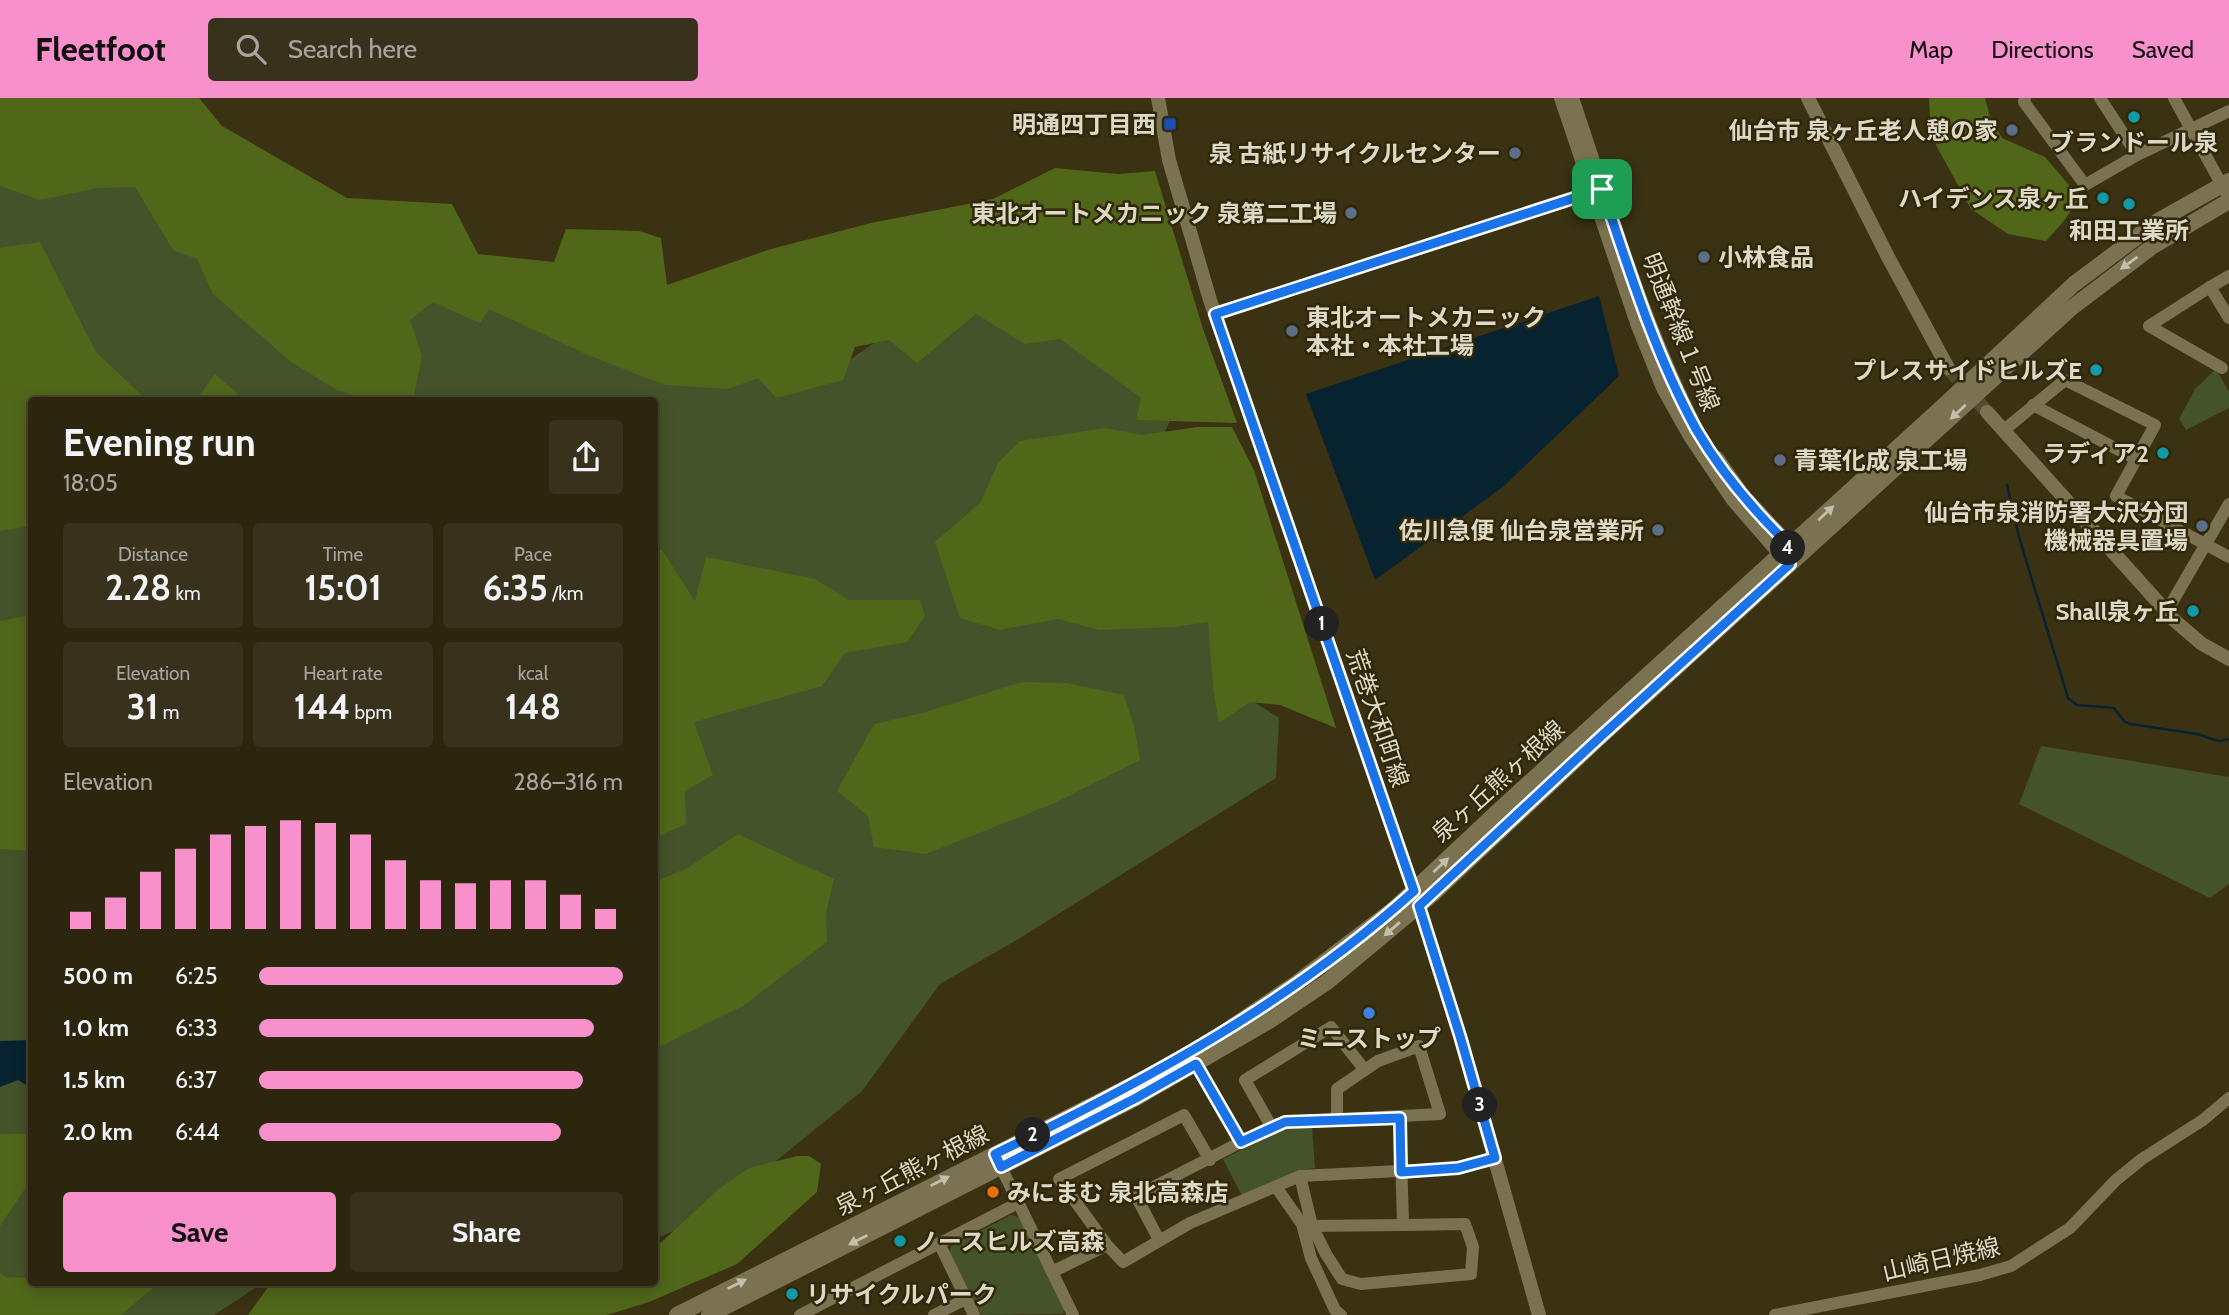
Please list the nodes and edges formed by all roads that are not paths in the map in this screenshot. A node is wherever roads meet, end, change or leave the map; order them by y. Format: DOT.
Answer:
graph roads {
  1 [pos="1158,98"];
  2 [pos="1560,98"];
  3 [pos="1572,98"];
  4 [pos="1808,98"];
  5 [pos="2025,98"];
  6 [pos="2100,98"];
  7 [pos="2174,98"];
  8 [pos="2229,111"];
  9 [pos="2190,128"];
  10 [pos="2137,155"];
  11 [pos="1597,190"];
  12 [pos="2227,191"];
  13 [pos="2229,276"];
  14 [pos="2210,287"];
  15 [pos="1215,314"];
  16 [pos="2229,318"];
  17 [pos="2225,367"];
  18 [pos="1948,368"];
  19 [pos="2229,380"];
  20 [pos="2033,405"];
  21 [pos="1987,412"];
  22 [pos="2004,430"];
  23 [pos="2136,460"];
  24 [pos="2229,504"];
  25 [pos="2204,545"];
  26 [pos="1790,555"];
  27 [pos="2229,557"];
  28 [pos="2167,611"];
  29 [pos="2229,659"];
  30 [pos="1416,899"];
  31 [pos="1196,1064"];
  32 [pos="1364,1069"];
  33 [pos="2229,1098"];
  34 [pos="1400,1118"];
  35 [pos="1338,1119"];
  36 [pos="1272,1126"];
  37 [pos="1241,1142"];
  38 [pos="1495,1158"];
  39 [pos="998,1160"];
  40 [pos="1210,1160"];
  41 [pos="1401,1172"];
  42 [pos="1300,1176"];
  43 [pos="1276,1187"];
  44 [pos="1018,1203"];
  45 [pos="1402,1225"];
  46 [pos="1312,1226"];
  47 [pos="1159,1240"];
  48 [pos="939,1243"];
  49 [pos="1107,1245"];
  50 [pos="1052,1272"];
  51 [pos="966,1299"];
  52 [pos="1071,1314"];
  53 [pos="677,1315"];
  54 [pos="709,1315"];
  55 [pos="800,1315"];
  56 [pos="934,1315"];
  57 [pos="974,1315"];
  58 [pos="1341,1315"];
  59 [pos="1538,1315"];
  60 [pos="1775,1315"];
  1 -- 15 [label="street, 荒巻大和町線"];
  2 -- 11 [label="street"];
  3 -- 11 [label="street"];
  4 -- 18 [label="street"];
  5 -- 10 [label="street"];
  6 -- 10 [label="street"];
  7 -- 9 [label="street"];
  8 -- 9 [label="street"];
  9 -- 10 [label="street"];
  9 -- 12 [label="street"];
  11 -- 15 [label="street"];
  11 -- 26 [label="street"];
  12 -- 26 [label="main road, 泉ヶ丘熊ヶ根線"];
  13 -- 14 [label="street"];
  14 -- 16 [label="street"];
  14 -- 17 [label="street"];
  15 -- 30 [label="street, 荒巻大和町線"];
  17 -- 19 [label="street"];
  20 -- 22 [label="street"];
  20 -- 23 [label="street"];
  20 -- 23 [label="street"];
  21 -- 22 [label="street"];
  22 -- 28 [label="street"];
  23 -- 25 [label="street"];
  24 -- 25 [label="street"];
  25 -- 27 [label="street"];
  25 -- 28 [label="street"];
  26 -- 30 [label="main road, 泉ヶ丘熊ヶ根線"];
  28 -- 29 [label="street"];
  30 -- 31 [label="main road, 泉ヶ丘熊ヶ根線, one-way"];
  30 -- 38 [label="street, 荒巻大和町線"];
  30 -- 39 [label="main road, 泉ヶ丘熊ヶ根線"];
  31 -- 37 [label="street"];
  31 -- 39 [label="main road, 泉ヶ丘熊ヶ根線"];
  32 -- 34 [label="street"];
  32 -- 35 [label="street"];
  32 -- 36 [label="street"];
  33 -- 60 [label="street, 山崎日焼線"];
  34 -- 35 [label="street"];
  34 -- 41 [label="street"];
  35 -- 36 [label="street"];
  36 -- 37 [label="street"];
  37 -- 40 [label="street"];
  38 -- 41 [label="street"];
  38 -- 59 [label="street, 荒巻大和町線"];
  39 -- 44 [label="street"];
  53 -- 39 [label="main road, 泉ヶ丘熊ヶ根線, one-way"];
  39 -- 54 [label="main road, 泉ヶ丘熊ヶ根線, one-way"];
  40 -- 47 [label="street"];
  40 -- 49 [label="street"];
  41 -- 42 [label="street"];
  41 -- 45 [label="street"];
  42 -- 43 [label="street"];
  42 -- 46 [label="street"];
  43 -- 47 [label="street"];
  43 -- 58 [label="street"];
  44 -- 48 [label="street"];
  44 -- 50 [label="street"];
  45 -- 46 [label="street"];
  45 -- 46 [label="street"];
  47 -- 49 [label="street"];
  48 -- 51 [label="street"];
  48 -- 55 [label="street"];
  49 -- 50 [label="street"];
  50 -- 52 [label="street"];
  51 -- 56 [label="street"];
  51 -- 57 [label="street"];
}
